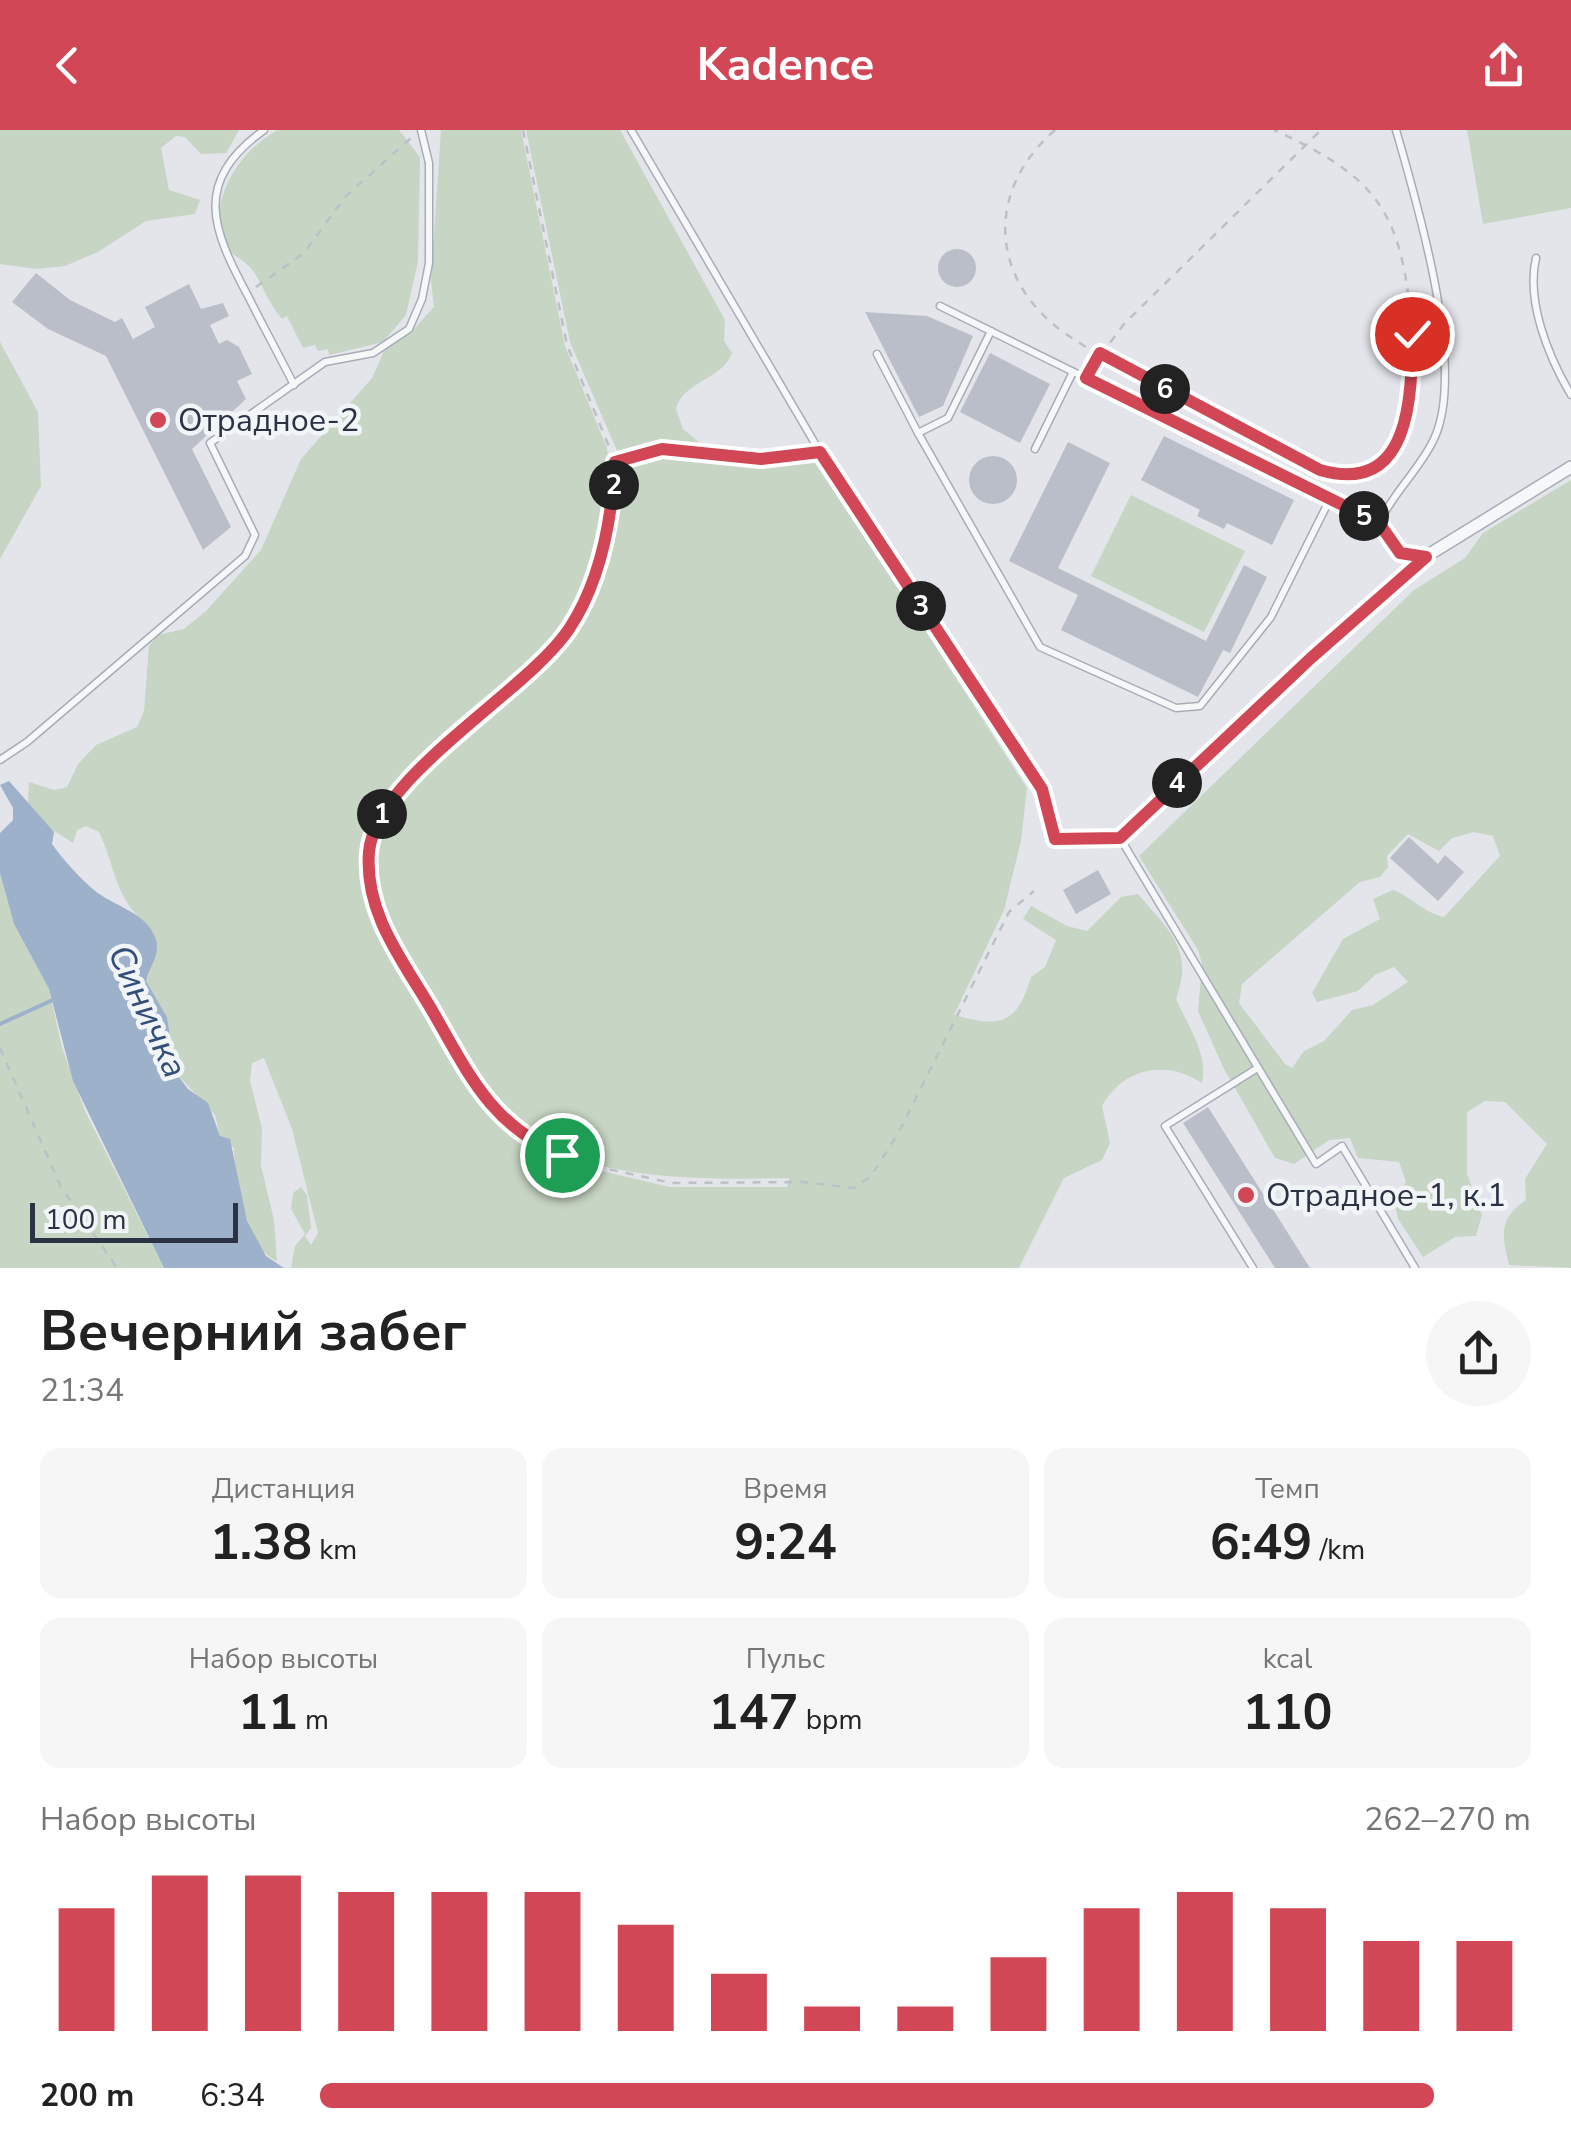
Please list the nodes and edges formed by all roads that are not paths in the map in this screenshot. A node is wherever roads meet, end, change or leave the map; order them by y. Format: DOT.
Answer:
graph roads {
  1 [pos="264,130"];
  2 [pos="418,130"];
  3 [pos="632,130"];
  4 [pos="1396,130"];
  5 [pos="1536,258"];
  6 [pos="940,306"];
  7 [pos="991,331"];
  8 [pos="877,354"];
  9 [pos="1073,372"];
  10 [pos="294,385"];
  11 [pos="1571,394"];
  12 [pos="918,433"];
  13 [pos="1035,449"];
  14 [pos="1571,467"];
  15 [pos="1330,499"];
  16 [pos="1379,523"];
  17 [pos="1426,557"];
  18 [pos="0,760"];
  19 [pos="1120,838"];
  20 [pos="1256,1070"];
  21 [pos="1253,1268"];
  22 [pos="1415,1268"];
  1 -- 10 [label="lane"];
  2 -- 10 [label="lane"];
  3 -- 19 [label="lane"];
  4 -- 16 [label="lane"];
  5 -- 11 [label="lane"];
  6 -- 7 [label="lane"];
  7 -- 9 [label="lane"];
  7 -- 12 [label="lane"];
  8 -- 12 [label="lane"];
  9 -- 13 [label="lane"];
  9 -- 15 [label="lane"];
  10 -- 18 [label="lane"];
  12 -- 15 [label="lane"];
  14 -- 17 [label="street"];
  15 -- 16 [label="lane"];
  16 -- 17 [label="lane"];
  17 -- 19 [label="street"];
  19 -- 20 [label="lane"];
  20 -- 21 [label="lane"];
  20 -- 22 [label="lane"];
}
